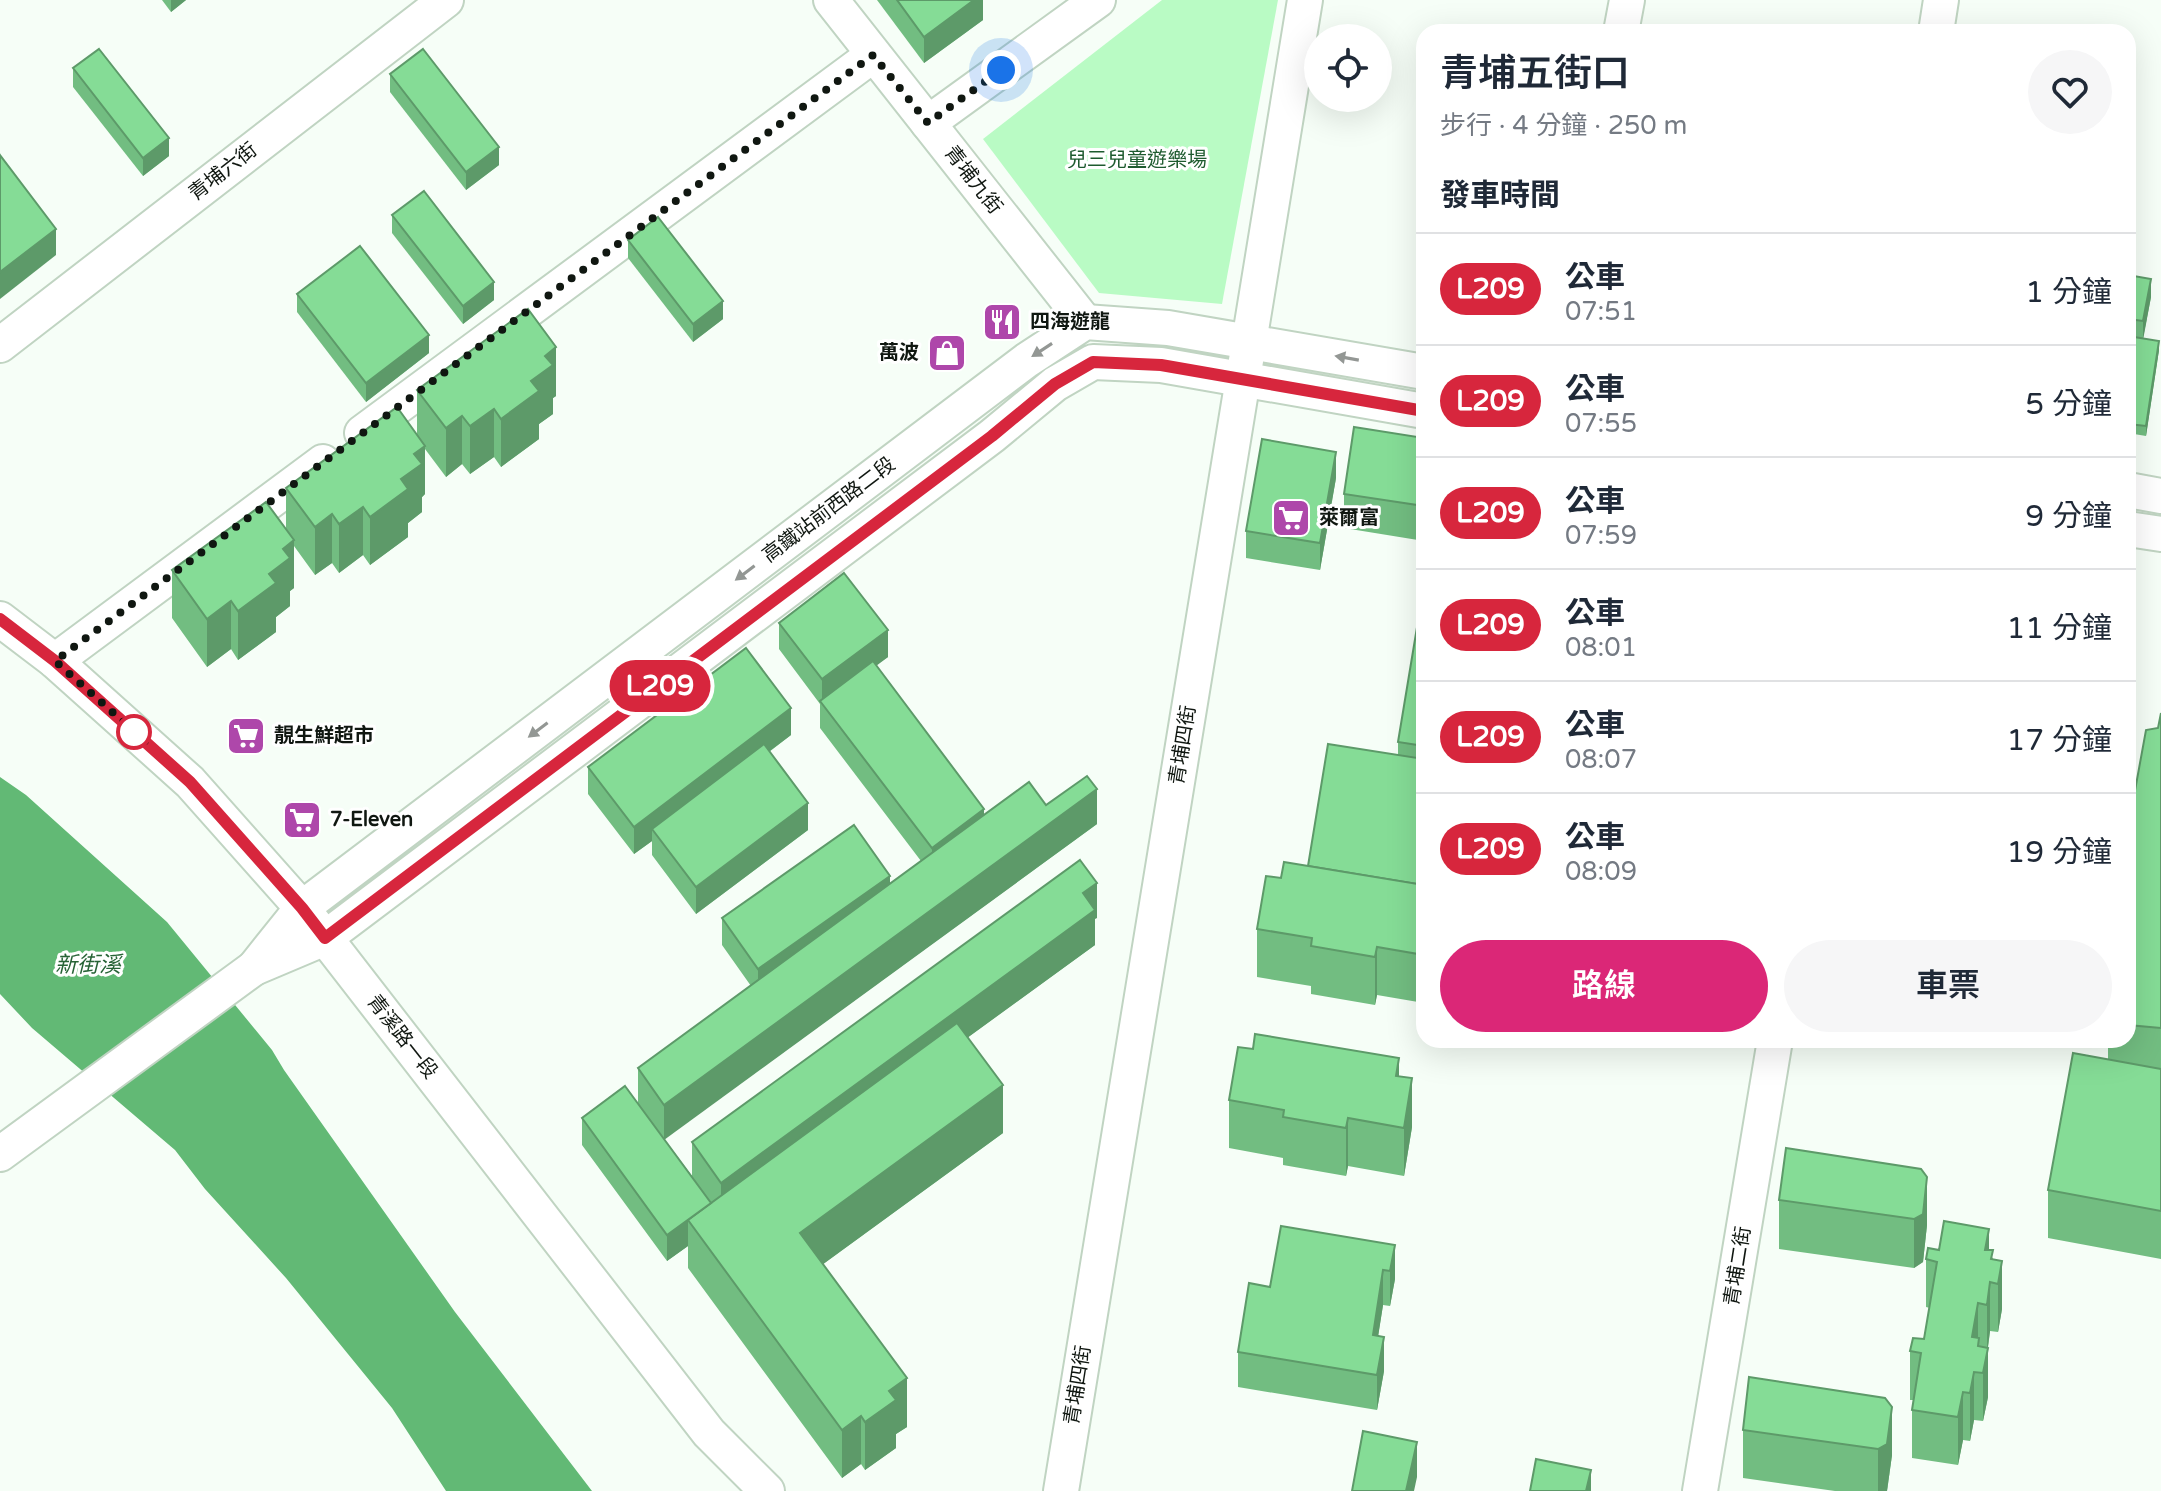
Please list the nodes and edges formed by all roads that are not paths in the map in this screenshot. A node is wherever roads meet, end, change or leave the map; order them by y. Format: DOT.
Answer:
graph roads {
  1 [pos="446,0"];
  2 [pos="831,0"];
  3 [pos="1098,0"];
  4 [pos="1305,0"];
  5 [pos="1627,0"];
  6 [pos="1941,0"];
  7 [pos="1622,24"];
  8 [pos="1937,24"];
  9 [pos="873,55"];
  10 [pos="928,123"];
  11 [pos="1085,322"];
  12 [pos="1249,342"];
  13 [pos="0,345"];
  14 [pos="1416,371"];
  15 [pos="1243,380"];
  16 [pos="1416,410"];
  17 [pos="2136,491"];
  18 [pos="2161,496"];
  19 [pos="2136,530"];
  20 [pos="2161,534"];
  21 [pos="0,619"];
  22 [pos="55,661"];
  23 [pos="302,908"];
  24 [pos="325,938"];
  25 [pos="254,968"];
  26 [pos="1774,1048"];
  27 [pos="0,1154"];
  28 [pos="767,1491"];
  29 [pos="1061,1491"];
  30 [pos="1700,1491"];
  1 -- 13 [label="street, 青埔六街"];
  2 -- 9 [label="street, 青埔九街"];
  3 -- 10 [label="street"];
  4 -- 12 [label="street, 青埔四街"];
  5 -- 7 [label="street"];
  6 -- 8 [label="street"];
  9 -- 10 [label="street, 青埔九街"];
  9 -- 22 [label="street"];
  10 -- 11 [label="street, 青埔九街"];
  11 -- 12 [label="street"];
  11 -- 23 [label="street, 高鐵站前西路二段, one-way"];
  14 -- 12 [label="street, one-way"];
  12 -- 15 [label="street, 青埔四街"];
  15 -- 16 [label="street, 高鐵站前西路二段"];
  15 -- 24 [label="street, 高鐵站前西路二段"];
  15 -- 29 [label="street, 青埔四街"];
  17 -- 18 [label="street"];
  19 -- 20 [label="street"];
  21 -- 22 [label="street, 青溪路一段"];
  22 -- 23 [label="street, 青溪路一段"];
  23 -- 24 [label="street, 青溪路一段"];
  23 -- 25 [label="street, 高鐵站前西路二段"];
  24 -- 25 [label="street, 高鐵站前西路二段"];
  24 -- 28 [label="street, 青溪路一段"];
  25 -- 27 [label="street"];
  26 -- 30 [label="street, 青埔二街"];
}
